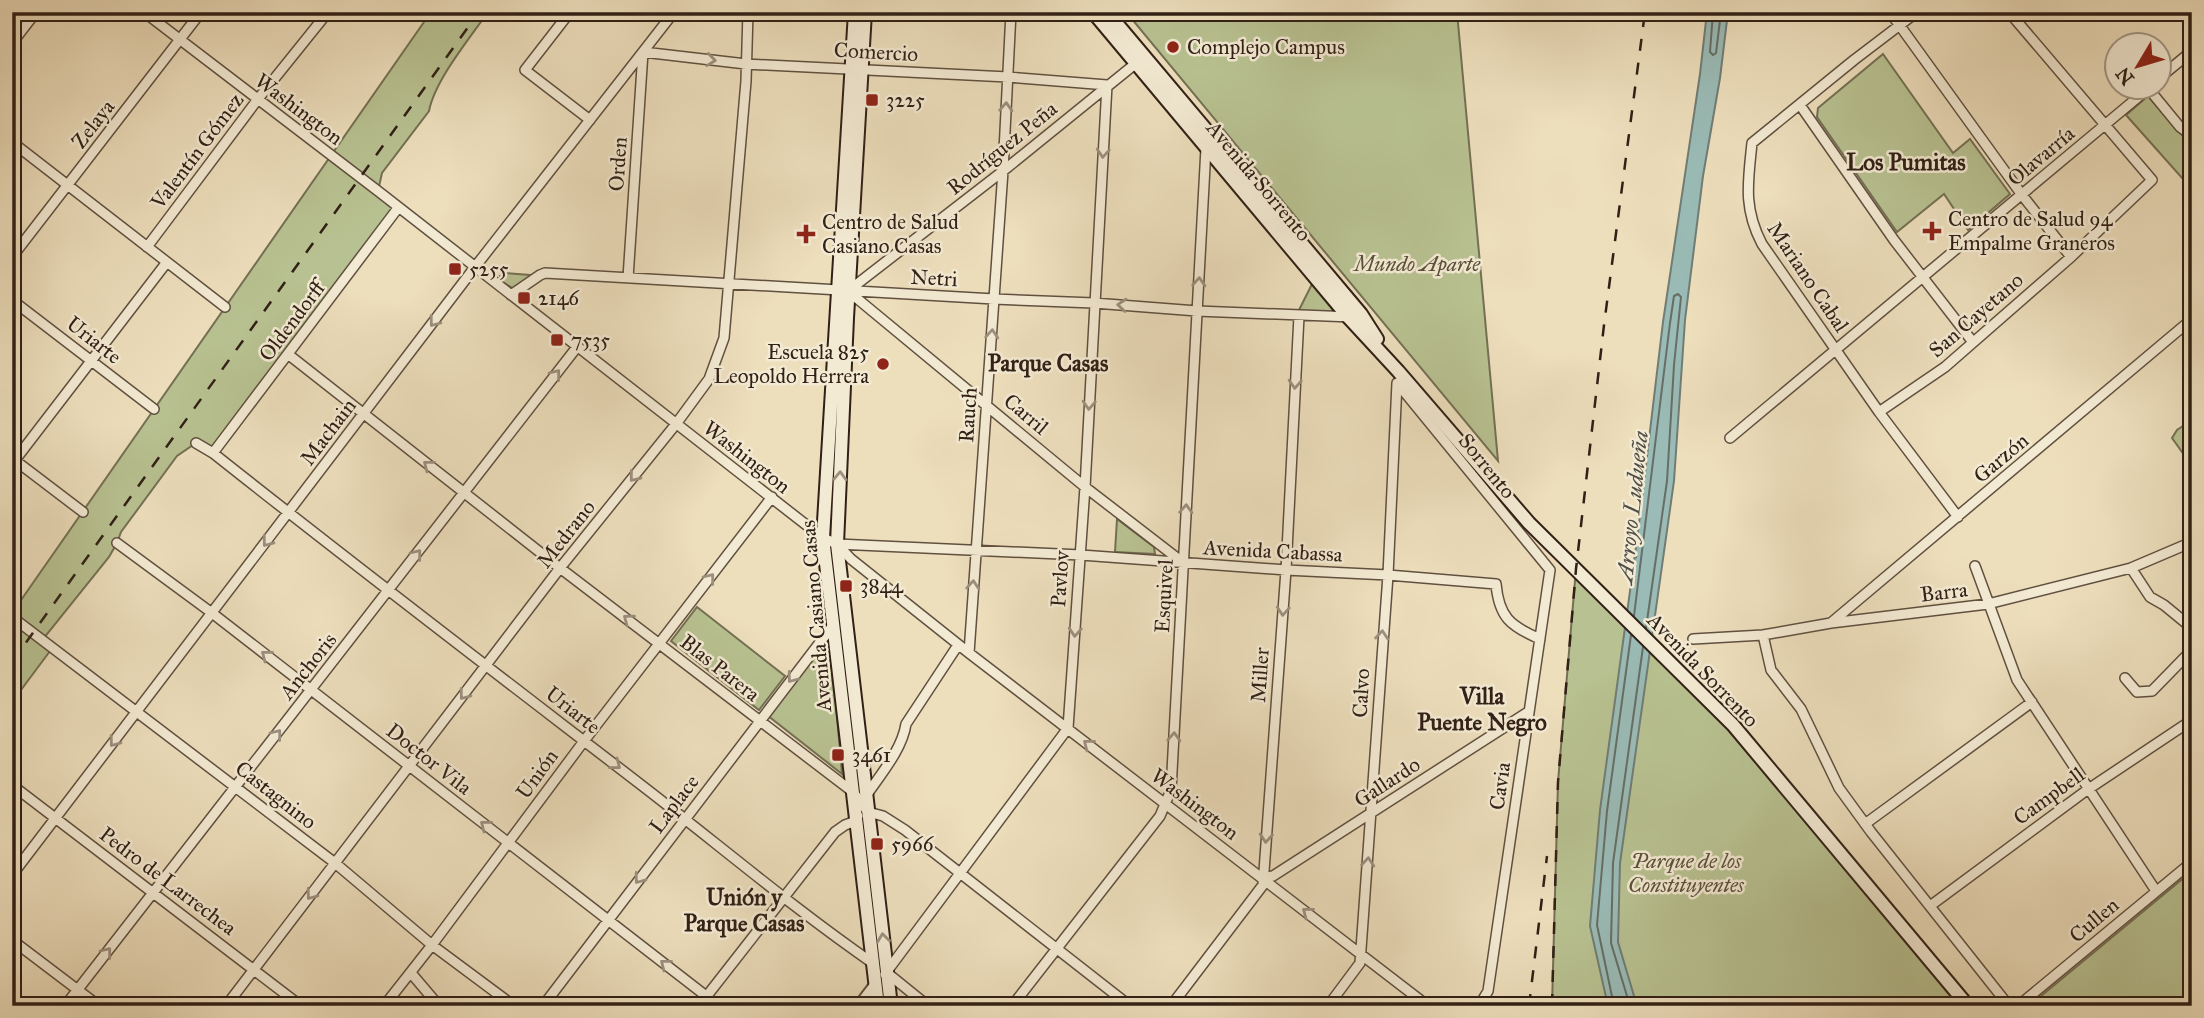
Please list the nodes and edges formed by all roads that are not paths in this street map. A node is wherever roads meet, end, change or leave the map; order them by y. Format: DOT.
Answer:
graph roads {
  1 [pos="36,12"];
  2 [pos="144,12"];
  3 [pos="201,12"];
  4 [pos="328,12"];
  5 [pos="570,12"];
  6 [pos="674,12"];
  7 [pos="748,12"];
  8 [pos="855,12"];
  9 [pos="865,12"];
  10 [pos="1011,12"];
  11 [pos="1093,12"];
  12 [pos="1107,12"];
  13 [pos="1890,12"];
  14 [pos="1917,12"];
  15 [pos="2009,12"];
  16 [pos="1899,27"];
  17 [pos="180,40"];
  18 [pos="12,44"];
  19 [pos="2192,51"];
  20 [pos="643,52"];
  21 [pos="1140,60"];
  22 [pos="746,64"];
  23 [pos="2172,67"];
  24 [pos="857,69"];
  25 [pos="1008,76"];
  26 [pos="1108,85"];
  27 [pos="258,99"];
  28 [pos="2132,102"];
  29 [pos="2159,102"];
  30 [pos="1801,105"];
  31 [pos="590,120"];
  32 [pos="2105,125"];
  33 [pos="2192,136"];
  34 [pos="12,142"];
  35 [pos="1210,144"];
  36 [pos="1003,171"];
  37 [pos="68,185"];
  38 [pos="2022,195"];
  39 [pos="398,208"];
  40 [pos="147,247"];
  41 [pos="12,257"];
  42 [pos="2071,257"];
  43 [pos="167,262"];
  44 [pos="475,267"];
  45 [pos="628,278"];
  46 [pos="1923,278"];
  47 [pos="730,284"];
  48 [pos="843,291"];
  49 [pos="511,295"];
  50 [pos="994,299"];
  51 [pos="12,300"];
  52 [pos="1094,303"];
  53 [pos="225,307"];
  54 [pos="1197,311"];
  55 [pos="1299,316"];
  56 [pos="1355,316"];
  57 [pos="2192,319"];
  58 [pos="1972,341"];
  59 [pos="577,347"];
  60 [pos="1835,348"];
  61 [pos="289,355"];
  62 [pos="92,361"];
  63 [pos="1398,377"];
  64 [pos="986,404"];
  65 [pos="154,409"];
  66 [pos="1879,412"];
  67 [pos="364,415"];
  68 [pos="676,424"];
  69 [pos="1730,438"];
  70 [pos="195,443"];
  71 [pos="213,453"];
  72 [pos="13,461"];
  73 [pos="1085,487"];
  74 [pos="464,493"];
  75 [pos="772,497"];
  76 [pos="83,512"];
  77 [pos="289,513"];
  78 [pos="1958,517"];
  79 [pos="823,538"];
  80 [pos="2192,542"];
  81 [pos="117,543"];
  82 [pos="837,544"];
  83 [pos="976,550"];
  84 [pos="1081,555"];
  85 [pos="1183,563"];
  86 [pos="1975,566"];
  87 [pos="561,568"];
  88 [pos="2131,568"];
  89 [pos="1286,570"];
  90 [pos="1550,570"];
  91 [pos="1388,575"];
  92 [pos="388,591"];
  93 [pos="1988,604"];
  94 [pos="212,613"];
  95 [pos="12,617"];
  96 [pos="1831,623"];
  97 [pos="834,624"];
  98 [pos="2192,628"];
  99 [pos="1763,635"];
  100 [pos="1540,639"];
  101 [pos="1693,639"];
  102 [pos="659,643"];
  103 [pos="958,645"];
  104 [pos="2192,650"];
  105 [pos="969,653"];
  106 [pos="486,665"];
  107 [pos="2125,678"];
  108 [pos="311,690"];
  109 [pos="2032,702"];
  110 [pos="138,710"];
  111 [pos="1528,712"];
  112 [pos="760,720"];
  113 [pos="2192,720"];
  114 [pos="1068,728"];
  115 [pos="584,740"];
  116 [pos="409,766"];
  117 [pos="12,785"];
  118 [pos="236,786"];
  119 [pos="2087,790"];
  120 [pos="862,801"];
  121 [pos="1165,804"];
  122 [pos="1372,813"];
  123 [pos="56,818"];
  124 [pos="685,818"];
  125 [pos="856,821"];
  126 [pos="1865,824"];
  127 [pos="508,843"];
  128 [pos="2192,862"];
  129 [pos="335,863"];
  130 [pos="959,874"];
  131 [pos="12,875"];
  132 [pos="1263,878"];
  133 [pos="2156,891"];
  134 [pos="153,892"];
  135 [pos="784,897"];
  136 [pos="1930,906"];
  137 [pos="608,920"];
  138 [pos="12,940"];
  139 [pos="432,945"];
  140 [pos="1056,949"];
  141 [pos="1361,954"];
  142 [pos="873,963"];
  143 [pos="254,969"];
  144 [pos="887,972"];
  145 [pos="411,973"];
  146 [pos="875,985"];
  147 [pos="78,989"];
  148 [pos="706,996"];
  149 [pos="65,1006"];
  150 [pos="99,1006"];
  151 [pos="226,1006"];
  152 [pos="301,1006"];
  153 [pos="384,1006"];
  154 [pos="439,1006"];
  155 [pos="514,1006"];
  156 [pos="543,1006"];
  157 [pos="699,1006"];
  158 [pos="719,1006"];
  159 [pos="859,1006"];
  160 [pos="877,1006"];
  161 [pos="891,1006"];
  162 [pos="928,1006"];
  163 [pos="1012,1006"];
  164 [pos="1130,1006"];
  165 [pos="1171,1006"];
  166 [pos="1328,1006"];
  167 [pos="1428,1006"];
  168 [pos="1479,1006"];
  169 [pos="1968,1006"];
  170 [pos="2009,1006"];
  171 [pos="2018,1006"];
  1 -- 18 [label="street"];
  2 -- 17 [label="street, Washington"];
  3 -- 17 [label="street, Zelaya"];
  4 -- 27 [label="street, Valentín Gómez"];
  5 -- 31 [label="street"];
  6 -- 20 [label="street, Machain"];
  7 -- 22 [label="street, Medrano"];
  8 -- 24 [label="main road, Avenida Casiano Casas"];
  9 -- 24 [label="main road, Avenida Casiano Casas"];
  10 -- 25 [label="street, Rauch"];
  11 -- 21 [label="main road, Avenida Sorrento"];
  12 -- 21 [label="main road, Avenida Sorrento"];
  13 -- 16 [label="street"];
  14 -- 16 [label="street, Mariano Cabal"];
  15 -- 32 [label="street"];
  16 -- 30 [label="street, Mariano Cabal"];
  16 -- 38 [label="street"];
  17 -- 27 [label="street, Washington"];
  17 -- 37 [label="street, Zelaya"];
  19 -- 23 [label="street"];
  20 -- 22 [label="street, Comercio, one-way"];
  20 -- 31 [label="street, Machain"];
  20 -- 45 [label="street, Orden"];
  21 -- 26 [label="street, Rodríguez Peña"];
  21 -- 35 [label="main road, Avenida Sorrento"];
  22 -- 24 [label="street, Comercio"];
  22 -- 47 [label="street, Medrano"];
  24 -- 25 [label="street, Comercio"];
  24 -- 48 [label="main road, Avenida Casiano Casas"];
  25 -- 26 [label="street, Comercio"];
  36 -- 25 [label="street, Rauch, one-way"];
  26 -- 36 [label="street, Rodríguez Peña"];
  26 -- 52 [label="street, Pavlov, one-way"];
  27 -- 39 [label="street, Washington"];
  27 -- 40 [label="street, Valentín Gómez"];
  28 -- 32 [label="street, Olavarría"];
  29 -- 33 [label="street"];
  30 -- 46 [label="street"];
  30 -- 60 [label="street, Mariano Cabal"];
  31 -- 44 [label="street, Machain"];
  32 -- 38 [label="street, Olavarría"];
  32 -- 42 [label="street, San Cayetano"];
  34 -- 37 [label="street"];
  54 -- 35 [label="street, Esquivel, one-way"];
  35 -- 56 [label="main road, Avenida Sorrento"];
  36 -- 48 [label="street, Rodríguez Peña"];
  36 -- 50 [label="street, Rauch"];
  37 -- 40 [label="street"];
  37 -- 41 [label="street, Zelaya"];
  38 -- 42 [label="street"];
  38 -- 46 [label="street, Olavarría"];
  39 -- 44 [label="street, Washington"];
  39 -- 61 [label="street, Oldendorff"];
  40 -- 43 [label="street"];
  42 -- 58 [label="street, San Cayetano"];
  43 -- 53 [label="street"];
  43 -- 62 [label="street"];
  44 -- 49 [label="street, Washington"];
  44 -- 67 [label="street, Machain, one-way"];
  45 -- 47 [label="street, Netri"];
  45 -- 49 [label="street, Netri"];
  46 -- 58 [label="street"];
  46 -- 60 [label="street, Olavarría"];
  47 -- 48 [label="street, Netri"];
  47 -- 68 [label="street, Medrano"];
  48 -- 50 [label="street, Netri"];
  48 -- 64 [label="street, Carril"];
  48 -- 79 [label="main road, Avenida Casiano Casas"];
  82 -- 48 [label="main road, Avenida Casiano Casas, one-way"];
  49 -- 59 [label="street, Washington"];
  50 -- 52 [label="street, Netri"];
  64 -- 50 [label="street, Rauch, one-way"];
  51 -- 62 [label="street, Uriarte"];
  54 -- 52 [label="street, Netri, one-way"];
  52 -- 73 [label="street, Pavlov, one-way"];
  54 -- 55 [label="street, Netri"];
  85 -- 54 [label="street, Esquivel, one-way"];
  55 -- 56 [label="street, Netri"];
  55 -- 89 [label="street, Miller, one-way"];
  56 -- 63 [label="main road, Avenida Sorrento"];
  57 -- 78 [label="street, Garzón"];
  58 -- 66 [label="street, San Cayetano"];
  59 -- 68 [label="street, Washington"];
  74 -- 59 [label="street, Anchoris, one-way"];
  60 -- 66 [label="street, Mariano Cabal"];
  60 -- 69 [label="street, Olavarría"];
  61 -- 67 [label="street, Blas Parera"];
  61 -- 71 [label="street, Oldendorff"];
  62 -- 65 [label="street, Uriarte"];
  62 -- 72 [label="street"];
  63 -- 90 [label="street, Sorrento"];
  63 -- 91 [label="street, Calvo"];
  63 -- 169 [label="main road, Avenida Sorrento"];
  64 -- 73 [label="street, Carril"];
  64 -- 83 [label="street, Rauch"];
  66 -- 78 [label="street, Mariano Cabal"];
  74 -- 67 [label="street, Blas Parera, one-way"];
  67 -- 77 [label="street, Machain"];
  68 -- 75 [label="street, Washington"];
  68 -- 87 [label="street, Medrano, one-way"];
  70 -- 71 [label="street, Uriarte"];
  71 -- 77 [label="street, Uriarte"];
  72 -- 76 [label="street"];
  73 -- 84 [label="street, Pavlov"];
  73 -- 85 [label="street, Carril"];
  74 -- 87 [label="street, Blas Parera"];
  92 -- 74 [label="street, Anchoris, one-way"];
  75 -- 79 [label="street, Washington"];
  102 -- 75 [label="street, Unión, one-way"];
  77 -- 92 [label="street, Uriarte"];
  77 -- 94 [label="street, Machain, one-way"];
  78 -- 96 [label="street, Garzón"];
  79 -- 82 [label="street, Washington"];
  79 -- 97 [label="main road, Avenida Casiano Casas"];
  80 -- 88 [label="street, Barra"];
  81 -- 94 [label="street, Doctor Vila"];
  82 -- 83 [label="street, Avenida Cabassa"];
  82 -- 103 [label="street, Washington"];
  82 -- 120 [label="main road, Avenida Casiano Casas"];
  83 -- 84 [label="street, Avenida Cabassa"];
  105 -- 83 [label="street, Rauch, one-way"];
  84 -- 85 [label="street, Avenida Cabassa"];
  84 -- 114 [label="street, Pavlov, one-way"];
  85 -- 89 [label="street, Avenida Cabassa"];
  121 -- 85 [label="street, Esquivel, one-way"];
  86 -- 93 [label="street"];
  102 -- 87 [label="street, Blas Parera, one-way"];
  87 -- 106 [label="street, Medrano"];
  88 -- 93 [label="street, Barra"];
  88 -- 98 [label="street"];
  89 -- 91 [label="street, Avenida Cabassa"];
  89 -- 132 [label="street, Miller, one-way"];
  90 -- 100 [label="street, Cavia"];
  91 -- 100 [label="street, Avenida Cabassa"];
  122 -- 91 [label="street, Calvo, one-way"];
  92 -- 106 [label="street, Uriarte"];
  92 -- 108 [label="street, Anchoris"];
  93 -- 96 [label="street, Barra"];
  93 -- 109 [label="street"];
  108 -- 94 [label="street, Doctor Vila, one-way"];
  94 -- 110 [label="street, Machain"];
  95 -- 110 [label="street, Castagnino"];
  96 -- 99 [label="street, Barra"];
  97 -- 112 [label="street, Laplace, one-way"];
  97 -- 120 [label="main road, Avenida Casiano Casas"];
  99 -- 101 [label="street, Barra"];
  99 -- 126 [label="street"];
  100 -- 111 [label="street, Cavia"];
  102 -- 112 [label="street, Blas Parera"];
  102 -- 115 [label="street, Unión"];
  103 -- 105 [label="street, Washington"];
  103 -- 120 [label="street"];
  104 -- 107 [label="street"];
  105 -- 114 [label="street, Washington"];
  106 -- 115 [label="street, Uriarte"];
  106 -- 116 [label="street, Medrano, one-way"];
  108 -- 116 [label="street, Doctor Vila"];
  118 -- 108 [label="street, Anchoris, one-way"];
  109 -- 119 [label="street"];
  109 -- 126 [label="street"];
  110 -- 118 [label="street, Castagnino"];
  110 -- 123 [label="street, Machain, one-way"];
  111 -- 122 [label="street, Gallardo"];
  111 -- 168 [label="street, Cavia"];
  112 -- 120 [label="street, Blas Parera"];
  112 -- 124 [label="street, Laplace"];
  113 -- 119 [label="street, Campbell"];
  121 -- 114 [label="street, Washington, one-way"];
  114 -- 130 [label="street"];
  115 -- 124 [label="street, Uriarte, one-way"];
  115 -- 127 [label="street, Unión"];
  127 -- 116 [label="street, Doctor Vila, one-way"];
  116 -- 129 [label="street, Medrano"];
  117 -- 123 [label="street, Pedro de Larrechea"];
  118 -- 129 [label="street, Castagnino"];
  118 -- 134 [label="street, Anchoris"];
  119 -- 133 [label="street"];
  119 -- 136 [label="street, Campbell"];
  120 -- 125 [label="main road, Avenida Casiano Casas"];
  120 -- 130 [label="street, Blas Parera"];
  144 -- 120 [label="main road, Avenida Casiano Casas, one-way"];
  121 -- 132 [label="street, Washington"];
  121 -- 140 [label="street, Esquivel"];
  122 -- 132 [label="street, Gallardo"];
  141 -- 122 [label="street, Calvo, one-way"];
  123 -- 131 [label="street, Machain"];
  123 -- 134 [label="street, Pedro de Larrechea"];
  124 -- 135 [label="street, Uriarte"];
  124 -- 137 [label="street, Laplace, one-way"];
  125 -- 135 [label="street"];
  125 -- 142 [label="main road, Avenida Casiano Casas"];
  126 -- 136 [label="street"];
  127 -- 137 [label="street, Doctor Vila"];
  127 -- 139 [label="street, Unión"];
  128 -- 133 [label="street, Cullen"];
  129 -- 139 [label="street, Castagnino"];
  129 -- 143 [label="street, Medrano, one-way"];
  130 -- 140 [label="street, Blas Parera"];
  130 -- 144 [label="street"];
  141 -- 132 [label="street, Washington, one-way"];
  132 -- 165 [label="street, Miller"];
  133 -- 171 [label="street, Cullen"];
  134 -- 143 [label="street, Pedro de Larrechea"];
  147 -- 134 [label="street, Anchoris, one-way"];
  135 -- 142 [label="street, Uriarte"];
  135 -- 148 [label="street"];
  136 -- 170 [label="street"];
  148 -- 137 [label="street, Doctor Vila, one-way"];
  137 -- 156 [label="street, Laplace"];
  138 -- 147 [label="street"];
  139 -- 145 [label="street, Unión"];
  139 -- 155 [label="street, Castagnino"];
  140 -- 163 [label="street, Esquivel"];
  140 -- 164 [label="street, Blas Parera"];
  141 -- 166 [label="street, Calvo"];
  141 -- 167 [label="street, Washington"];
  142 -- 144 [label="street, Uriarte"];
  142 -- 146 [label="main road, Avenida Casiano Casas"];
  143 -- 151 [label="street, Medrano"];
  143 -- 152 [label="street, Pedro de Larrechea"];
  144 -- 146 [label="street"];
  144 -- 161 [label="main road, Avenida Casiano Casas"];
  144 -- 162 [label="street, Uriarte"];
  145 -- 153 [label="street, Unión"];
  145 -- 154 [label="street"];
  146 -- 159 [label="street"];
  146 -- 160 [label="main road, Avenida Casiano Casas"];
  147 -- 149 [label="street, Anchoris"];
  147 -- 150 [label="street"];
  148 -- 157 [label="street"];
  148 -- 158 [label="street, Doctor Vila"];
}
